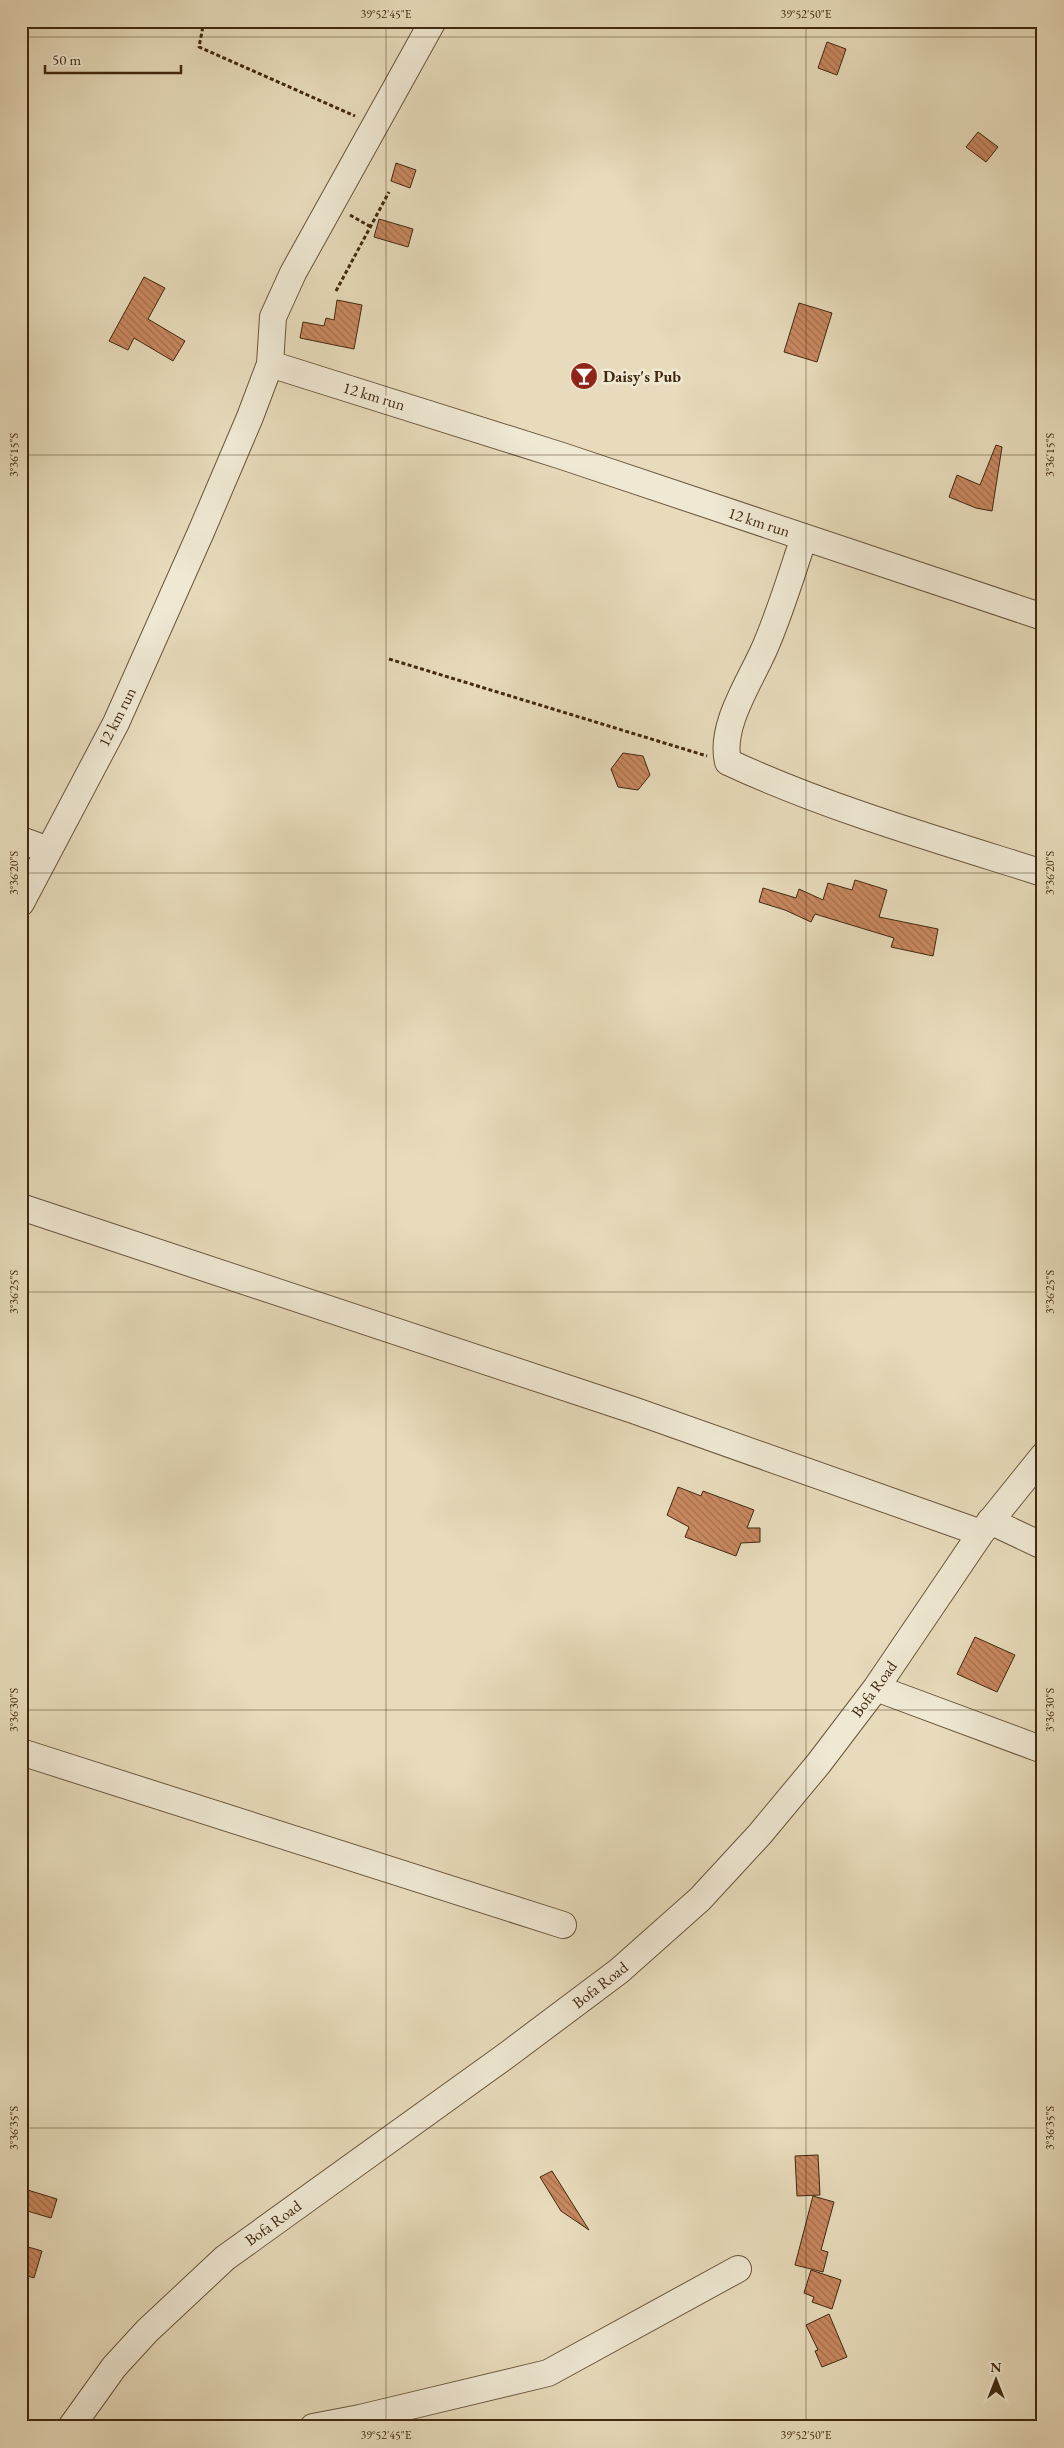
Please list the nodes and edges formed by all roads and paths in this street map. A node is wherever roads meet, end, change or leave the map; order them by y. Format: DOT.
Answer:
graph roads {
  1 [pos="204,21"];
  2 [pos="433,21"];
  3 [pos="376,126"];
  4 [pos="389,192"];
  5 [pos="336,291"];
  6 [pos="270,364"];
  7 [pos="804,537"];
  8 [pos="1043,617"];
  9 [pos="389,659"];
  10 [pos="728,762"];
  11 [pos="21,840"];
  12 [pos="48,850"];
  13 [pos="1043,873"];
  14 [pos="21,903"];
  15 [pos="21,1207"];
  16 [pos="1043,1456"];
  17 [pos="986,1527"];
  18 [pos="1043,1546"];
  19 [pos="876,1688"];
  20 [pos="1043,1750"];
  21 [pos="21,1752"];
  22 [pos="563,1925"];
  23 [pos="738,2269"];
  24 [pos="71,2427"];
  25 [pos="313,2427"];
  1 -- 3 [label="path"];
  2 -- 3 [label="street"];
  3 -- 6 [label="street"];
  4 -- 5 [label="path"];
  6 -- 7 [label="street, 12 km run"];
  6 -- 12 [label="street, 12 km run"];
  7 -- 8 [label="street, 12 km run"];
  7 -- 10 [label="street"];
  9 -- 10 [label="path"];
  10 -- 13 [label="street"];
  11 -- 12 [label="street"];
  12 -- 14 [label="street, 12 km run"];
  15 -- 17 [label="street"];
  16 -- 17 [label="street, Bofa Road"];
  17 -- 18 [label="street"];
  17 -- 19 [label="street, Bofa Road"];
  19 -- 20 [label="street"];
  19 -- 24 [label="street, Bofa Road"];
  21 -- 22 [label="street"];
  23 -- 25 [label="street"];
}
